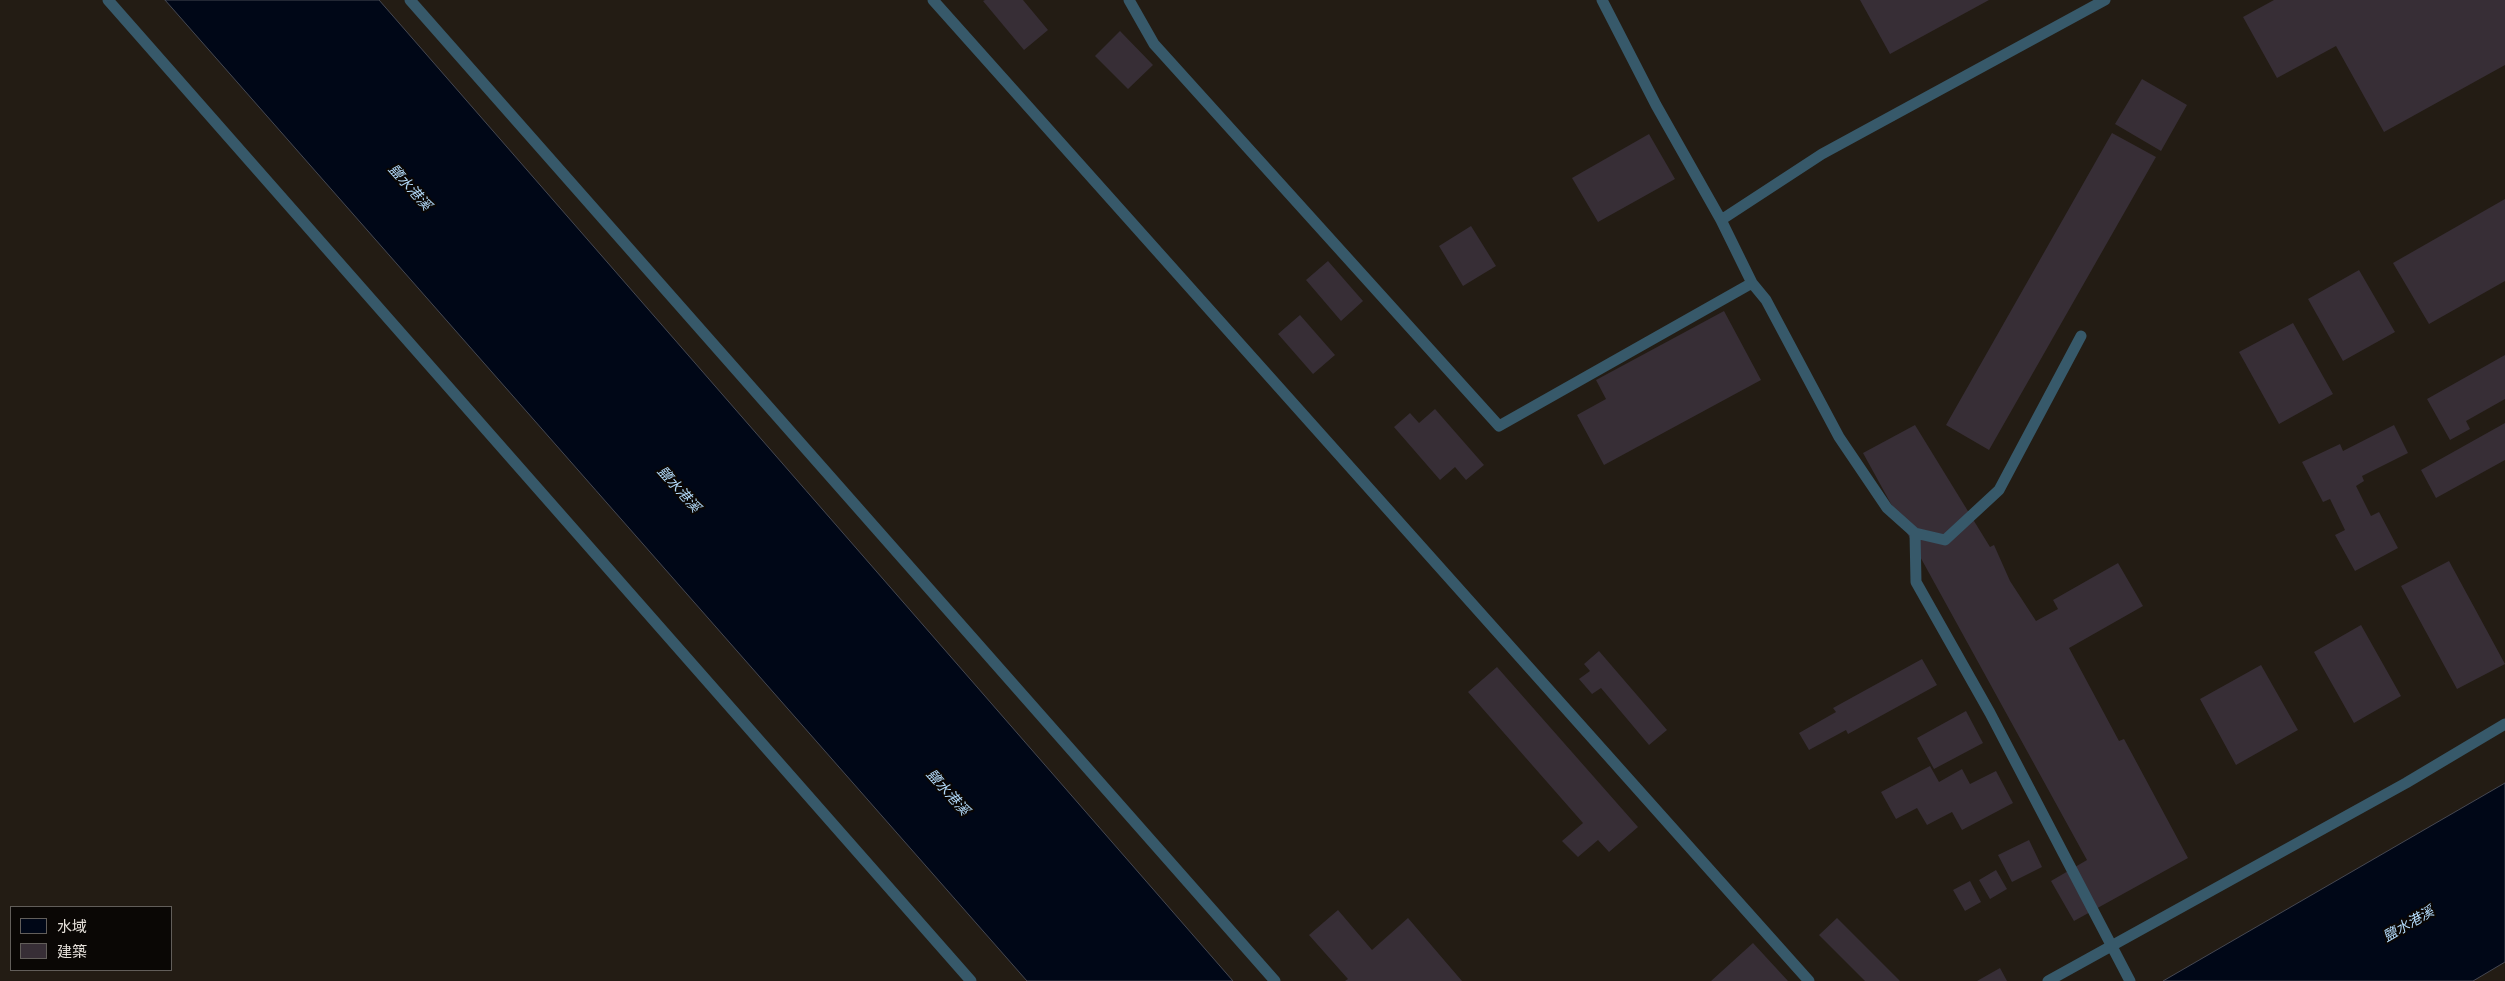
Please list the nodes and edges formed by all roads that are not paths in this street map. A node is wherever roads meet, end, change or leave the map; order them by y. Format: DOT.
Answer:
graph roads {
  1 [pos="108,0"];
  2 [pos="410,0"];
  3 [pos="933,0"];
  4 [pos="1129,0"];
  5 [pos="1602,0"];
  6 [pos="2105,0"];
  7 [pos="1721,220"];
  8 [pos="1752,283"];
  9 [pos="2081,336"];
  10 [pos="1915,533"];
  11 [pos="2505,724"];
  12 [pos="2110,946"];
  13 [pos="971,981"];
  14 [pos="1275,981"];
  15 [pos="1809,981"];
  16 [pos="2048,981"];
  17 [pos="2130,981"];
  1 -- 13 [label="lane"];
  2 -- 14 [label="lane"];
  3 -- 15 [label="lane"];
  4 -- 8 [label="lane"];
  5 -- 7 [label="lane"];
  6 -- 7 [label="lane"];
  7 -- 8 [label="lane"];
  8 -- 10 [label="lane"];
  9 -- 10 [label="lane"];
  10 -- 12 [label="lane"];
  11 -- 12 [label="lane"];
  12 -- 16 [label="lane"];
  12 -- 17 [label="lane"];
}
